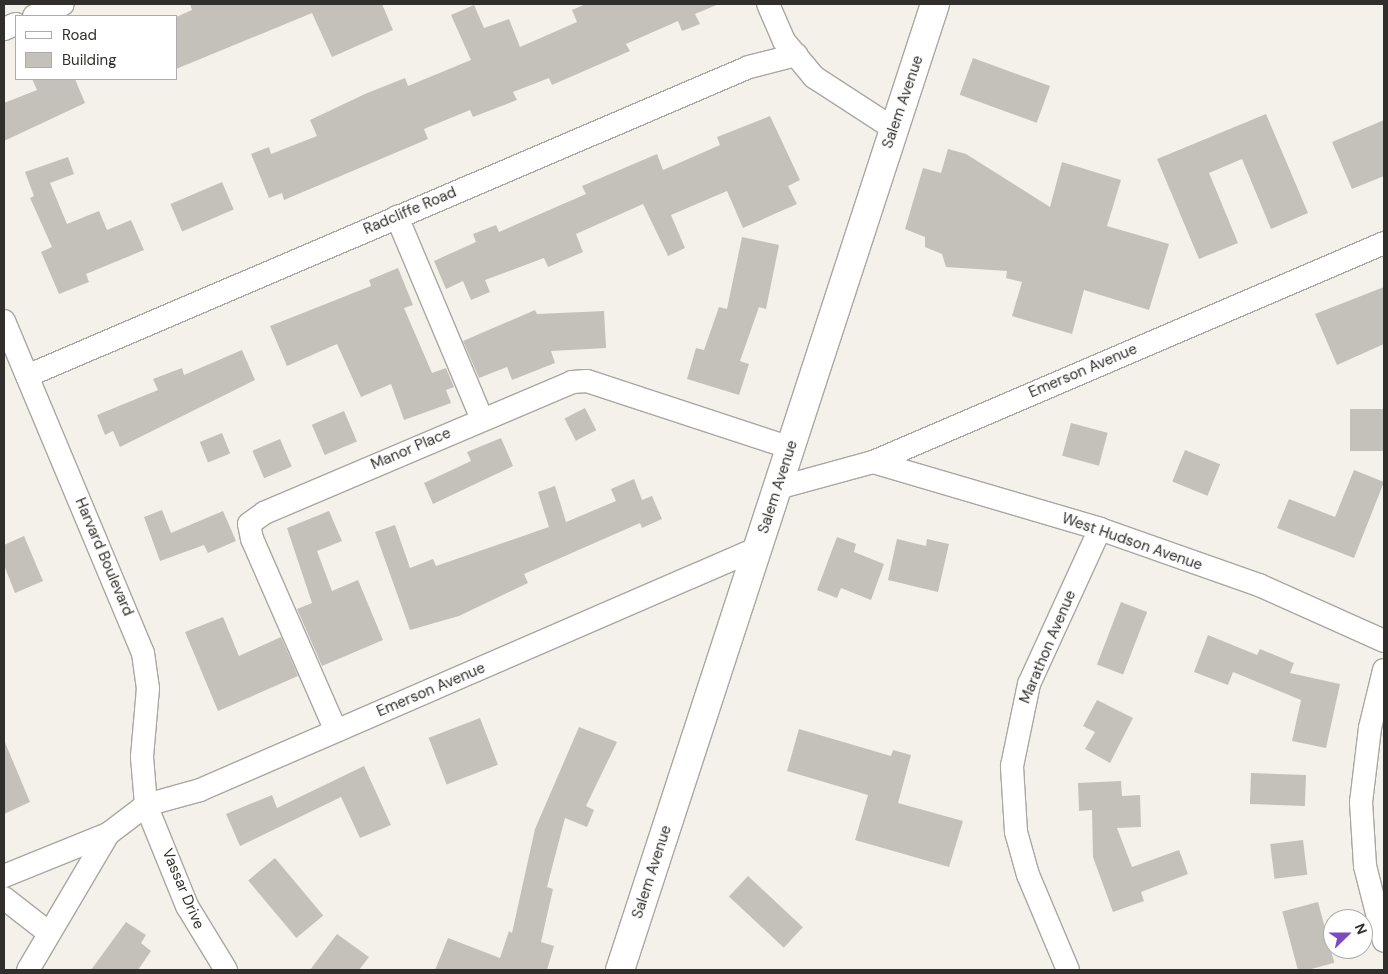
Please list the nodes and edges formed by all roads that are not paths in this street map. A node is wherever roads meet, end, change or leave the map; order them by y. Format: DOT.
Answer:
graph roads {
  1 [pos="64,4"];
  2 [pos="768,4"];
  3 [pos="935,4"];
  4 [pos="36,15"];
  5 [pos="796,56"];
  6 [pos="894,129"];
  7 [pos="397,217"];
  8 [pos="1384,243"];
  9 [pos="4,321"];
  10 [pos="27,376"];
  11 [pos="482,418"];
  12 [pos="791,448"];
  13 [pos="873,462"];
  14 [pos="778,488"];
  15 [pos="1100,529"];
  16 [pos="758,548"];
  17 [pos="1384,641"];
  18 [pos="1384,670"];
  19 [pos="336,731"];
  20 [pos="146,805"];
  21 [pos="108,834"];
  22 [pos="4,876"];
  23 [pos="4,898"];
  24 [pos="49,933"];
  25 [pos="1384,941"];
  26 [pos="28,970"];
  27 [pos="226,970"];
  28 [pos="620,970"];
  29 [pos="1068,970"];
  1 -- 4 [label="street"];
  2 -- 5 [label="street"];
  3 -- 6 [label="main road, Salem Avenue"];
  5 -- 6 [label="street"];
  5 -- 7 [label="street, Radcliffe Road"];
  6 -- 12 [label="main road, Salem Avenue"];
  7 -- 10 [label="street, Radcliffe Road"];
  7 -- 11 [label="street"];
  8 -- 13 [label="street, Emerson Avenue"];
  9 -- 10 [label="street, Harvard Boulevard"];
  10 -- 20 [label="street, Harvard Boulevard"];
  11 -- 12 [label="street, Manor Place"];
  11 -- 19 [label="street, Manor Place"];
  12 -- 14 [label="main road, Salem Avenue"];
  13 -- 14 [label="street, Emerson Avenue"];
  13 -- 15 [label="street, West Hudson Avenue"];
  14 -- 16 [label="main road, Salem Avenue"];
  15 -- 17 [label="street, West Hudson Avenue"];
  15 -- 29 [label="street, Marathon Avenue"];
  16 -- 19 [label="street, Emerson Avenue"];
  16 -- 28 [label="main road, Salem Avenue"];
  18 -- 25 [label="street"];
  19 -- 20 [label="street, Emerson Avenue"];
  20 -- 21 [label="street, Emerson Avenue"];
  20 -- 27 [label="street, Vassar Drive"];
  21 -- 22 [label="street"];
  21 -- 24 [label="street"];
  23 -- 24 [label="street"];
  24 -- 26 [label="street"];
}
